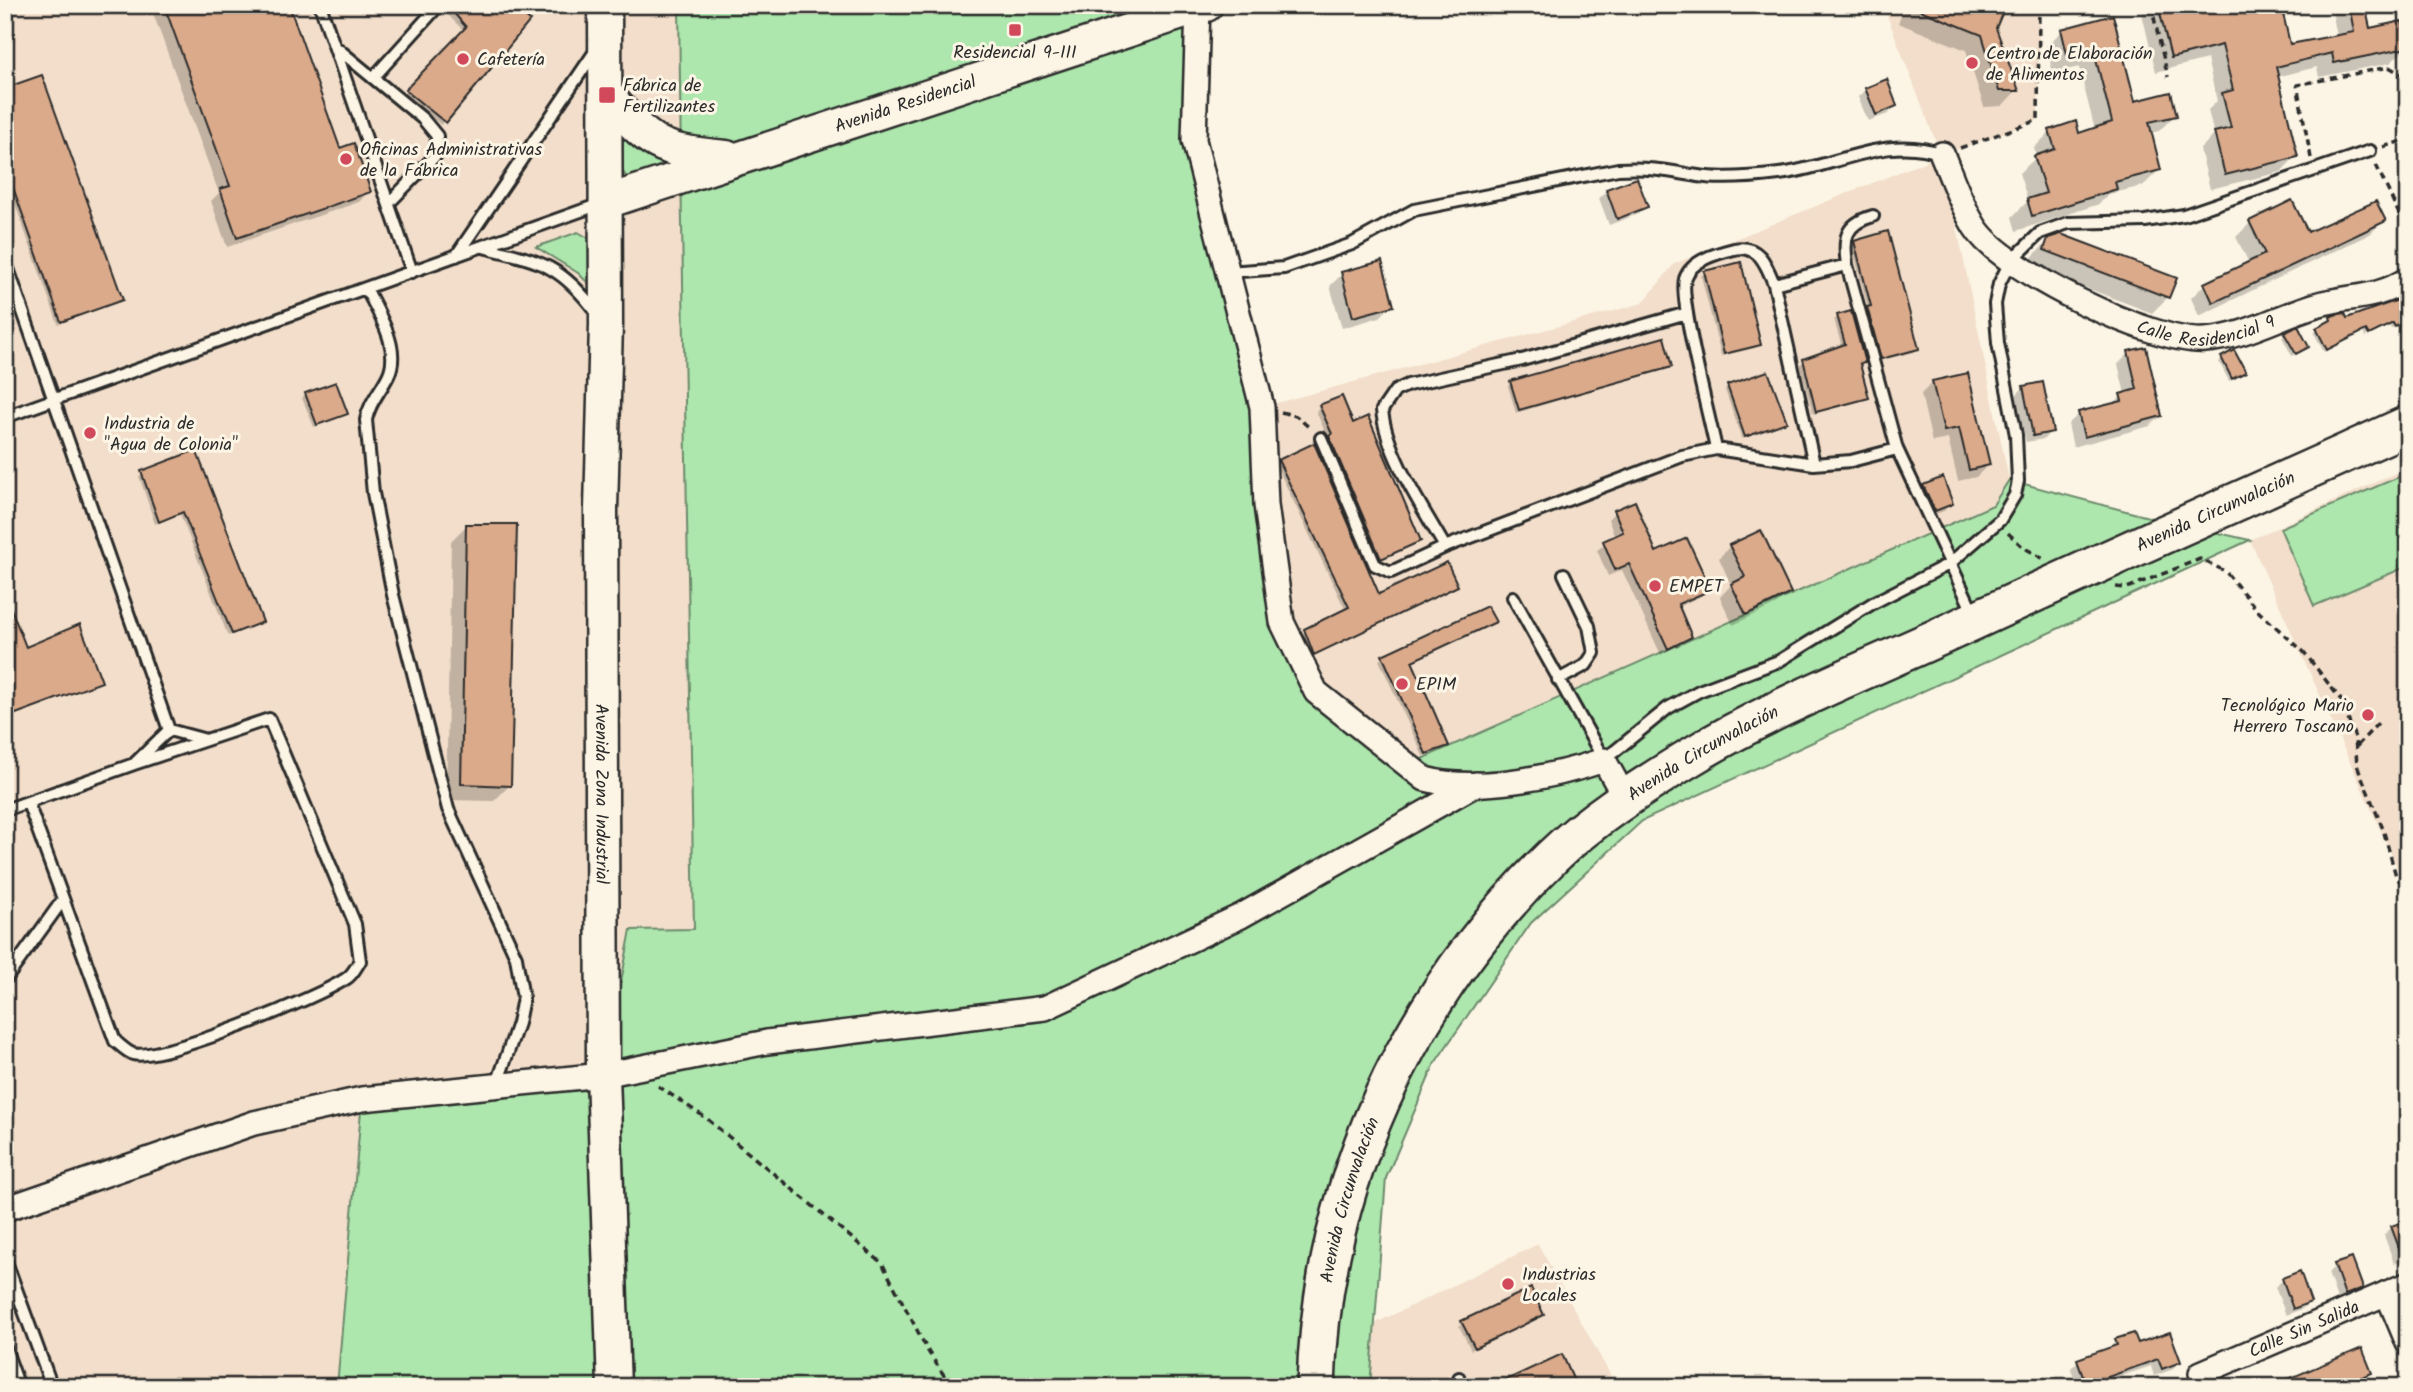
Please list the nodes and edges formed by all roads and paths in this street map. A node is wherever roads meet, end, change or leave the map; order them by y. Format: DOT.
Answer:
graph roads {
  1 [pos="320,5"];
  2 [pos="439,5"];
  3 [pos="604,5"];
  4 [pos="2039,5"];
  5 [pos="2151,5"];
  6 [pos="1201,6"];
  7 [pos="604,37"];
  8 [pos="337,48"];
  9 [pos="2168,77"];
  10 [pos="373,78"];
  11 [pos="2408,78"];
  12 [pos="2408,93"];
  13 [pos="607,95"];
  14 [pos="2408,130"];
  15 [pos="2408,139"];
  16 [pos="2370,151"];
  17 [pos="1941,154"];
  18 [pos="737,158"];
  19 [pos="2314,170"];
  20 [pos="606,202"];
  21 [pos="389,203"];
  22 [pos="1873,216"];
  23 [pos="2408,233"];
  24 [pos="483,247"];
  25 [pos="456,256"];
  26 [pos="5,260"];
  27 [pos="2010,262"];
  28 [pos="1847,265"];
  29 [pos="412,272"];
  30 [pos="1227,272"];
  31 [pos="2408,279"];
  32 [pos="1774,284"];
  33 [pos="366,288"];
  34 [pos="1687,313"];
  35 [pos="606,324"];
  36 [pos="54,399"];
  37 [pos="1262,407"];
  38 [pos="5,416"];
  39 [pos="2408,425"];
  40 [pos="1321,438"];
  41 [pos="1716,449"];
  42 [pos="1897,449"];
  43 [pos="1814,464"];
  44 [pos="2000,520"];
  45 [pos="1445,547"];
  46 [pos="1949,564"];
  47 [pos="1564,574"];
  48 [pos="2078,574"];
  49 [pos="1513,597"];
  50 [pos="1977,619"];
  51 [pos="1558,680"];
  52 [pos="2378,723"];
  53 [pos="169,730"];
  54 [pos="206,740"];
  55 [pos="2356,747"];
  56 [pos="1604,761"];
  57 [pos="134,764"];
  58 [pos="1424,779"];
  59 [pos="1476,784"];
  60 [pos="1626,800"];
  61 [pos="28,803"];
  62 [pos="5,810"];
  63 [pos="1406,823"];
  64 [pos="2408,893"];
  65 [pos="62,901"];
  66 [pos="5,980"];
  67 [pos="603,1075"];
  68 [pos="497,1084"];
  69 [pos="656,1085"];
  70 [pos="5,1209"];
  71 [pos="5,1259"];
  72 [pos="8,1278"];
  73 [pos="2398,1288"];
  74 [pos="2408,1343"];
  75 [pos="5,1348"];
  76 [pos="2201,1373"];
  77 [pos="19,1387"];
  78 [pos="52,1387"];
  79 [pos="614,1387"];
  80 [pos="952,1387"];
  81 [pos="1316,1387"];
  1 -- 8 [label="lane"];
  2 -- 10 [label="lane"];
  3 -- 7 [label="main road, Avenida Zona Industrial"];
  4 -- 17 [label="path"];
  5 -- 9 [label="path"];
  6 -- 18 [label="main road, Avenida Residencial"];
  6 -- 30 [label="street"];
  7 -- 13 [label="main road, Avenida Zona Industrial"];
  7 -- 25 [label="lane"];
  8 -- 10 [label="lane"];
  8 -- 21 [label="lane"];
  10 -- 21 [label="lane"];
  11 -- 19 [label="path"];
  12 -- 14 [label="path"];
  13 -- 18 [label="main road"];
  13 -- 20 [label="main road, Avenida Zona Industrial"];
  15 -- 16 [label="path"];
  16 -- 19 [label="lane"];
  16 -- 23 [label="path"];
  17 -- 27 [label="street, Calle Residencial 9"];
  17 -- 30 [label="lane"];
  18 -- 20 [label="main road, Avenida Residencial"];
  19 -- 27 [label="lane"];
  20 -- 24 [label="lane"];
  20 -- 35 [label="main road, Avenida Zona Industrial"];
  21 -- 29 [label="lane"];
  22 -- 28 [label="lane"];
  24 -- 25 [label="lane"];
  24 -- 35 [label="lane"];
  25 -- 29 [label="lane"];
  26 -- 36 [label="lane"];
  27 -- 31 [label="street, Calle Residencial 9"];
  27 -- 44 [label="lane"];
  28 -- 32 [label="lane"];
  28 -- 42 [label="lane"];
  29 -- 33 [label="lane"];
  30 -- 37 [label="street"];
  32 -- 34 [label="lane"];
  32 -- 43 [label="lane"];
  33 -- 36 [label="lane"];
  33 -- 68 [label="lane"];
  34 -- 41 [label="lane"];
  34 -- 45 [label="lane"];
  35 -- 67 [label="main road, Avenida Zona Industrial"];
  36 -- 38 [label="lane"];
  36 -- 53 [label="lane"];
  37 -- 40 [label="path"];
  37 -- 58 [label="street"];
  39 -- 48 [label="highway, Avenida Circunvalación"];
  40 -- 45 [label="lane"];
  41 -- 43 [label="lane"];
  41 -- 45 [label="lane"];
  42 -- 43 [label="lane"];
  42 -- 46 [label="lane"];
  44 -- 46 [label="lane"];
  44 -- 48 [label="path"];
  46 -- 50 [label="lane"];
  46 -- 56 [label="lane"];
  47 -- 51 [label="lane"];
  48 -- 50 [label="highway, Avenida Circunvalación"];
  48 -- 55 [label="path"];
  49 -- 51 [label="lane"];
  50 -- 60 [label="highway, Avenida Circunvalación"];
  51 -- 56 [label="lane"];
  52 -- 55 [label="path"];
  53 -- 54 [label="lane"];
  53 -- 57 [label="lane"];
  54 -- 57 [label="lane"];
  54 -- 65 [label="lane"];
  55 -- 64 [label="path"];
  56 -- 59 [label="street"];
  56 -- 60 [label="street"];
  57 -- 61 [label="lane"];
  58 -- 59 [label="street"];
  58 -- 63 [label="street"];
  59 -- 63 [label="street"];
  60 -- 81 [label="highway, Avenida Circunvalación"];
  61 -- 62 [label="lane"];
  61 -- 65 [label="lane"];
  63 -- 67 [label="street"];
  65 -- 66 [label="lane"];
  67 -- 68 [label="street"];
  67 -- 79 [label="main road, Avenida Zona Industrial"];
  68 -- 70 [label="street"];
  69 -- 80 [label="path"];
  71 -- 72 [label="lane"];
  72 -- 78 [label="lane"];
  73 -- 74 [label="street"];
  73 -- 76 [label="street, Calle Sin Salida"];
  75 -- 77 [label="lane"];
}
